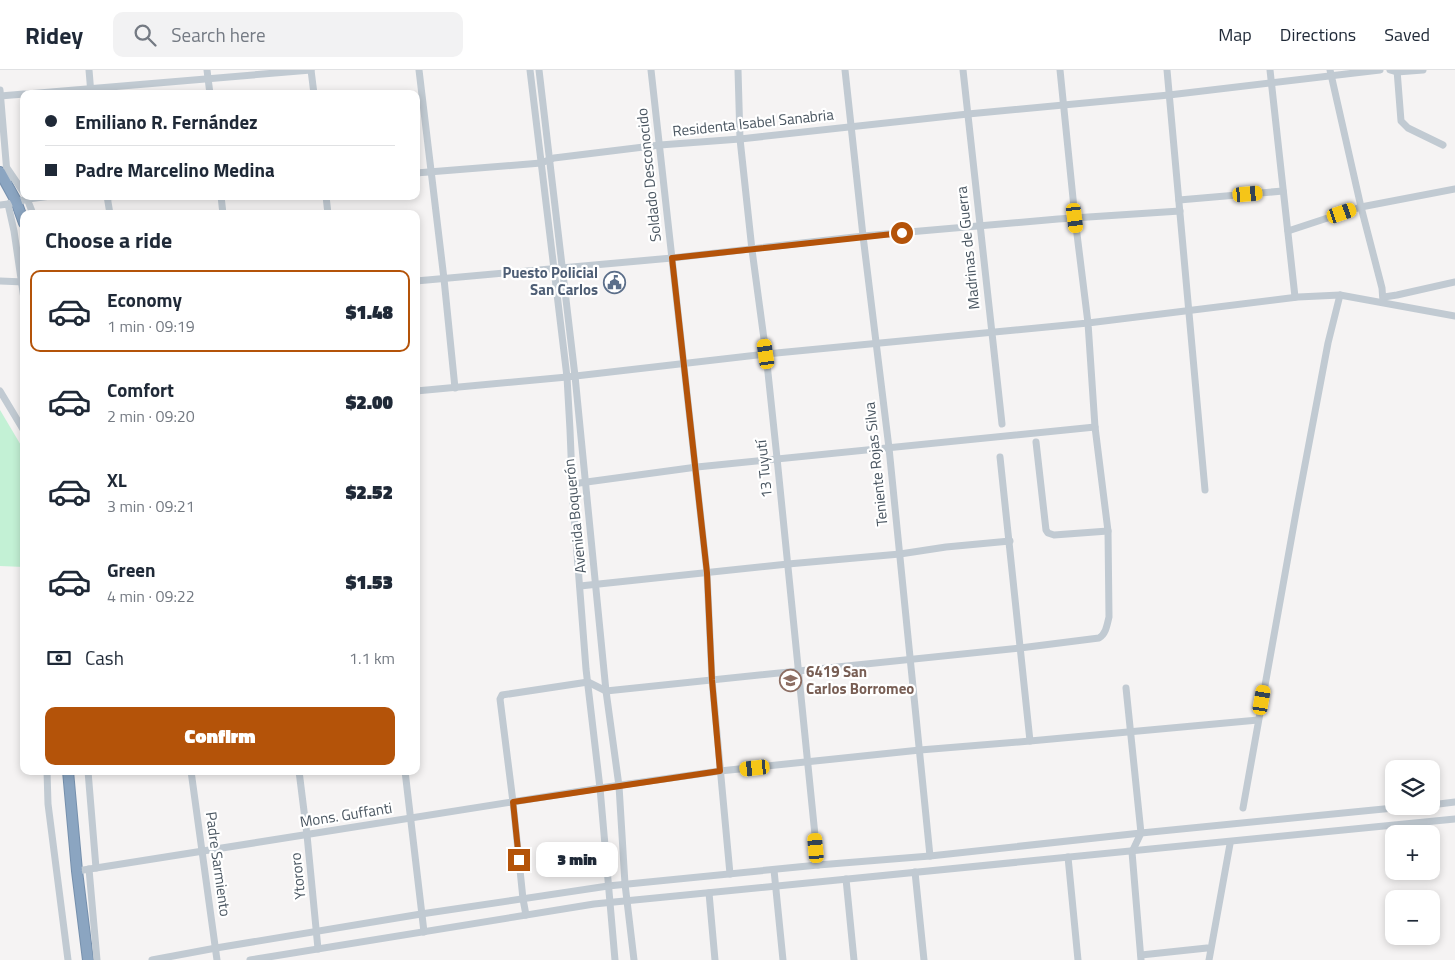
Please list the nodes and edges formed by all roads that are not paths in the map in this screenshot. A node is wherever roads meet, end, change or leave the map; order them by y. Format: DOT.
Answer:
graph roads {
  1 [pos="89,70"];
  2 [pos="207,70"];
  3 [pos="311,70"];
  4 [pos="418,70"];
  5 [pos="530,70"];
  6 [pos="539,70"];
  7 [pos="651,70"];
  8 [pos="738,70"];
  9 [pos="845,70"];
  10 [pos="963,70"];
  11 [pos="1060,70"];
  12 [pos="1167,70"];
  13 [pos="1270,70"];
  14 [pos="1380,70"];
  15 [pos="1423,70"];
  16 [pos="1394,71"];
  17 [pos="1331,73"];
  18 [pos="208,78"];
  19 [pos="1271,83"];
  20 [pos="91,90"];
  21 [pos="100,90"];
  22 [pos="210,90"];
  23 [pos="314,90"];
  24 [pos="0,94"];
  25 [pos="20,94"];
  26 [pos="1169,95"];
  27 [pos="1063,105"];
  28 [pos="968,114"];
  29 [pos="851,127"];
  30 [pos="740,139"];
  31 [pos="660,145"];
  32 [pos="1443,145"];
  33 [pos="549,160"];
  34 [pos="541,163"];
  35 [pos="3,170"];
  36 [pos="430,172"];
  37 [pos="420,173"];
  38 [pos="20,189"];
  39 [pos="1455,190"];
  40 [pos="1283,191"];
  41 [pos="20,198"];
  42 [pos="1179,200"];
  43 [pos="8,203"];
  44 [pos="1361,207"];
  45 [pos="1180,211"];
  46 [pos="20,218"];
  47 [pos="1075,218"];
  48 [pos="980,227"];
  49 [pos="1288,231"];
  50 [pos="863,236"];
  51 [pos="752,250"];
  52 [pos="672,258"];
  53 [pos="562,268"];
  54 [pos="20,269"];
  55 [pos="553,269"];
  56 [pos="444,279"];
  57 [pos="0,281"];
  58 [pos="420,281"];
  59 [pos="20,282"];
  60 [pos="1455,282"];
  61 [pos="1340,295"];
  62 [pos="1295,297"];
  63 [pos="1383,299"];
  64 [pos="1189,311"];
  65 [pos="1455,316"];
  66 [pos="1088,323"];
  67 [pos="991,332"];
  68 [pos="876,344"];
  69 [pos="766,354"];
  70 [pos="684,363"];
  71 [pos="571,376"];
  72 [pos="455,388"];
  73 [pos="0,391"];
  74 [pos="420,391"];
  75 [pos="20,424"];
  76 [pos="1002,424"];
  77 [pos="1095,427"];
  78 [pos="1036,442"];
  79 [pos="889,448"];
  80 [pos="1000,457"];
  81 [pos="777,458"];
  82 [pos="696,467"];
  83 [pos="586,482"];
  84 [pos="572,484"];
  85 [pos="1205,490"];
  86 [pos="1108,531"];
  87 [pos="1010,541"];
  88 [pos="900,554"];
  89 [pos="788,564"];
  90 [pos="707,573"];
  91 [pos="596,584"];
  92 [pos="580,586"];
  93 [pos="1020,648"];
  94 [pos="910,659"];
  95 [pos="799,670"];
  96 [pos="712,680"];
  97 [pos="588,682"];
  98 [pos="1126,688"];
  99 [pos="606,691"];
  100 [pos="1258,720"];
  101 [pos="1131,732"];
  102 [pos="1030,741"];
  103 [pos="920,750"];
  104 [pos="808,762"];
  105 [pos="720,771"];
  106 [pos="47,775"];
  107 [pos="68,775"];
  108 [pos="88,775"];
  109 [pos="192,775"];
  110 [pos="300,775"];
  111 [pos="406,775"];
  112 [pos="618,786"];
  113 [pos="600,788"];
  114 [pos="513,802"];
  115 [pos="1455,802"];
  116 [pos="1440,803"];
  117 [pos="1243,808"];
  118 [pos="1385,809"];
  119 [pos="411,818"];
  120 [pos="1455,818"];
  121 [pos="1141,833"];
  122 [pos="307,835"];
  123 [pos="1230,844"];
  124 [pos="202,851"];
  125 [pos="1133,851"];
  126 [pos="930,856"];
  127 [pos="1068,857"];
  128 [pos="818,865"];
  129 [pos="92,869"];
  130 [pos="774,870"];
  131 [pos="77,871"];
  132 [pos="915,872"];
  133 [pos="730,874"];
  134 [pos="846,879"];
  135 [pos="625,884"];
  136 [pos="608,886"];
  137 [pos="775,886"];
  138 [pos="709,893"];
  139 [pos="523,899"];
  140 [pos="627,901"];
  141 [pos="610,902"];
  142 [pos="421,914"];
  143 [pos="526,915"];
  144 [pos="317,932"];
  145 [pos="424,932"];
  146 [pos="216,948"];
  147 [pos="1207,948"];
  148 [pos="318,949"];
  149 [pos="1141,958"];
  150 [pos="68,960"];
  151 [pos="88,960"];
  152 [pos="97,960"];
  153 [pos="152,960"];
  154 [pos="217,960"];
  155 [pos="250,960"];
  156 [pos="615,960"];
  157 [pos="634,960"];
  158 [pos="715,960"];
  159 [pos="783,960"];
  160 [pos="854,960"];
  161 [pos="924,960"];
  162 [pos="1078,960"];
  163 [pos="1209,960"];
  1 -- 20 [label="street"];
  2 -- 18 [label="street"];
  3 -- 18 [label="street"];
  3 -- 23 [label="street"];
  4 -- 36 [label="street"];
  5 -- 34 [label="street, Avenida Boquerón"];
  6 -- 33 [label="street, Avenida Boquerón"];
  7 -- 31 [label="street, Soldado Desconocido"];
  8 -- 30 [label="street, 13 Tuyutí"];
  9 -- 29 [label="street, Teniente Rojas Silva"];
  10 -- 28 [label="street, Madrinas de Guerra"];
  11 -- 27 [label="street"];
  12 -- 26 [label="street"];
  13 -- 19 [label="street"];
  14 -- 17 [label="street, Residenta Isabel Sanabria"];
  15 -- 16 [label="street"];
  16 -- 32 [label="street"];
  17 -- 19 [label="street, Residenta Isabel Sanabria"];
  17 -- 44 [label="street"];
  18 -- 21 [label="street"];
  18 -- 22 [label="street"];
  19 -- 26 [label="street, Residenta Isabel Sanabria"];
  19 -- 40 [label="street"];
  24 -- 25 [label="street"];
  24 -- 35 [label="street"];
  26 -- 27 [label="street, Residenta Isabel Sanabria"];
  26 -- 42 [label="street"];
  27 -- 28 [label="street, Residenta Isabel Sanabria"];
  27 -- 47 [label="street"];
  28 -- 29 [label="street, Residenta Isabel Sanabria"];
  28 -- 48 [label="street, Madrinas de Guerra"];
  29 -- 30 [label="street, Residenta Isabel Sanabria"];
  29 -- 50 [label="street, Teniente Rojas Silva"];
  30 -- 31 [label="street, Residenta Isabel Sanabria"];
  30 -- 51 [label="street, 13 Tuyutí"];
  31 -- 33 [label="street, Residenta Isabel Sanabria"];
  31 -- 52 [label="street, Soldado Desconocido"];
  33 -- 34 [label="street, Residenta Isabel Sanabria"];
  33 -- 53 [label="street, Avenida Boquerón"];
  34 -- 36 [label="street, Residenta Isabel Sanabria"];
  34 -- 55 [label="street, Avenida Boquerón"];
  35 -- 38 [label="street"];
  35 -- 43 [label="highway"];
  36 -- 37 [label="street, Residenta Isabel Sanabria"];
  36 -- 56 [label="street"];
  39 -- 44 [label="street"];
  40 -- 42 [label="street"];
  40 -- 49 [label="street"];
  41 -- 43 [label="street"];
  42 -- 45 [label="street"];
  43 -- 46 [label="highway"];
  43 -- 54 [label="street"];
  44 -- 49 [label="street"];
  44 -- 63 [label="street"];
  45 -- 47 [label="street"];
  45 -- 64 [label="street"];
  47 -- 48 [label="street"];
  47 -- 66 [label="street"];
  48 -- 50 [label="street"];
  48 -- 67 [label="street, Madrinas de Guerra"];
  49 -- 62 [label="street"];
  50 -- 51 [label="street"];
  50 -- 68 [label="street, Teniente Rojas Silva"];
  51 -- 52 [label="street"];
  51 -- 69 [label="street, 13 Tuyutí"];
  52 -- 53 [label="street"];
  52 -- 70 [label="street, Soldado Desconocido"];
  53 -- 55 [label="street"];
  53 -- 71 [label="street, Avenida Boquerón"];
  55 -- 56 [label="street"];
  55 -- 71 [label="street, Avenida Boquerón"];
  56 -- 58 [label="street"];
  56 -- 72 [label="street"];
  57 -- 59 [label="street"];
  60 -- 63 [label="street"];
  61 -- 62 [label="street"];
  61 -- 63 [label="street"];
  61 -- 100 [label="street"];
  62 -- 64 [label="street"];
  63 -- 65 [label="street"];
  64 -- 66 [label="street"];
  64 -- 85 [label="street"];
  66 -- 67 [label="street"];
  66 -- 77 [label="street"];
  67 -- 68 [label="street"];
  67 -- 76 [label="street, Madrinas de Guerra"];
  68 -- 69 [label="street"];
  68 -- 79 [label="street, Teniente Rojas Silva"];
  69 -- 70 [label="street"];
  69 -- 81 [label="street, 13 Tuyutí"];
  70 -- 71 [label="street"];
  70 -- 82 [label="street, Soldado Desconocido"];
  71 -- 72 [label="street"];
  71 -- 83 [label="street, Avenida Boquerón"];
  71 -- 84 [label="street, Avenida Boquerón"];
  72 -- 74 [label="street"];
  73 -- 75 [label="street"];
  77 -- 79 [label="street"];
  77 -- 86 [label="street"];
  78 -- 86 [label="street"];
  79 -- 81 [label="street"];
  79 -- 88 [label="street, Teniente Rojas Silva"];
  80 -- 87 [label="street"];
  81 -- 82 [label="street"];
  81 -- 89 [label="street, 13 Tuyutí"];
  82 -- 83 [label="street"];
  82 -- 90 [label="street, Soldado Desconocido"];
  83 -- 84 [label="street"];
  83 -- 91 [label="street, Avenida Boquerón"];
  84 -- 92 [label="street, Avenida Boquerón"];
  86 -- 93 [label="street"];
  87 -- 88 [label="street"];
  87 -- 93 [label="street"];
  88 -- 89 [label="street"];
  88 -- 94 [label="street, Teniente Rojas Silva"];
  89 -- 90 [label="street"];
  89 -- 95 [label="street, 13 Tuyutí"];
  90 -- 91 [label="street"];
  90 -- 96 [label="street, Soldado Desconocido"];
  91 -- 92 [label="street"];
  91 -- 99 [label="street, Avenida Boquerón"];
  92 -- 97 [label="street, Avenida Boquerón"];
  93 -- 94 [label="street"];
  93 -- 102 [label="street"];
  94 -- 95 [label="street"];
  94 -- 103 [label="street, Teniente Rojas Silva"];
  95 -- 96 [label="street"];
  95 -- 104 [label="street, 13 Tuyutí"];
  96 -- 99 [label="street"];
  96 -- 105 [label="street, Soldado Desconocido"];
  97 -- 99 [label="street"];
  97 -- 113 [label="street, Avenida Boquerón"];
  97 -- 114 [label="street"];
  98 -- 101 [label="street"];
  99 -- 112 [label="street, Avenida Boquerón"];
  100 -- 101 [label="street, Mons. Guffanti"];
  100 -- 117 [label="street"];
  101 -- 102 [label="street, Mons. Guffanti"];
  101 -- 121 [label="street"];
  102 -- 103 [label="street, Mons. Guffanti"];
  103 -- 104 [label="street, Mons. Guffanti"];
  103 -- 126 [label="street, Teniente Rojas Silva"];
  104 -- 105 [label="street, Mons. Guffanti"];
  104 -- 128 [label="street, 13 Tuyutí"];
  105 -- 112 [label="street, Mons. Guffanti"];
  105 -- 133 [label="street, Soldado Desconocido"];
  106 -- 150 [label="street"];
  107 -- 131 [label="highway"];
  108 -- 129 [label="street"];
  109 -- 124 [label="street, Padre Sarmiento"];
  110 -- 122 [label="street, Ytororo"];
  111 -- 119 [label="street"];
  112 -- 113 [label="street, Mons. Guffanti"];
  112 -- 135 [label="street, Avenida Boquerón"];
  113 -- 114 [label="street, Mons. Guffanti"];
  113 -- 136 [label="street, Avenida Boquerón"];
  114 -- 119 [label="street, Mons. Guffanti"];
  114 -- 139 [label="street"];
  115 -- 116 [label="street"];
  118 -- 121 [label="street"];
  119 -- 122 [label="street, Mons. Guffanti"];
  119 -- 142 [label="street"];
  120 -- 125 [label="street"];
  121 -- 125 [label="street"];
  121 -- 126 [label="street"];
  122 -- 124 [label="street, Mons. Guffanti"];
  122 -- 144 [label="street, Ytororo"];
  123 -- 163 [label="street"];
  124 -- 129 [label="street, Mons. Guffanti"];
  124 -- 146 [label="street, Padre Sarmiento"];
  125 -- 127 [label="street"];
  125 -- 149 [label="street"];
  126 -- 128 [label="street"];
  127 -- 132 [label="street"];
  127 -- 162 [label="street"];
  128 -- 130 [label="street"];
  129 -- 131 [label="street, Mons. Guffanti"];
  129 -- 152 [label="street"];
  130 -- 133 [label="street"];
  130 -- 137 [label="street"];
  131 -- 151 [label="highway"];
  132 -- 134 [label="street"];
  132 -- 161 [label="street"];
  133 -- 135 [label="street"];
  134 -- 137 [label="street"];
  134 -- 160 [label="street"];
  135 -- 136 [label="street"];
  135 -- 140 [label="street, Avenida Boquerón"];
  136 -- 139 [label="street"];
  136 -- 141 [label="street, Avenida Boquerón"];
  137 -- 138 [label="street"];
  137 -- 159 [label="street"];
  138 -- 140 [label="street"];
  138 -- 158 [label="street"];
  139 -- 142 [label="street"];
  139 -- 143 [label="street"];
  140 -- 141 [label="street"];
  140 -- 157 [label="street, Avenida Boquerón"];
  141 -- 143 [label="street"];
  141 -- 156 [label="street, Avenida Boquerón"];
  142 -- 144 [label="street"];
  142 -- 145 [label="street"];
  143 -- 145 [label="street"];
  144 -- 146 [label="street"];
  144 -- 148 [label="street, Ytororo"];
  145 -- 148 [label="street"];
  146 -- 153 [label="street"];
  146 -- 154 [label="street, Padre Sarmiento"];
  147 -- 149 [label="street"];
  148 -- 155 [label="street"];
}
